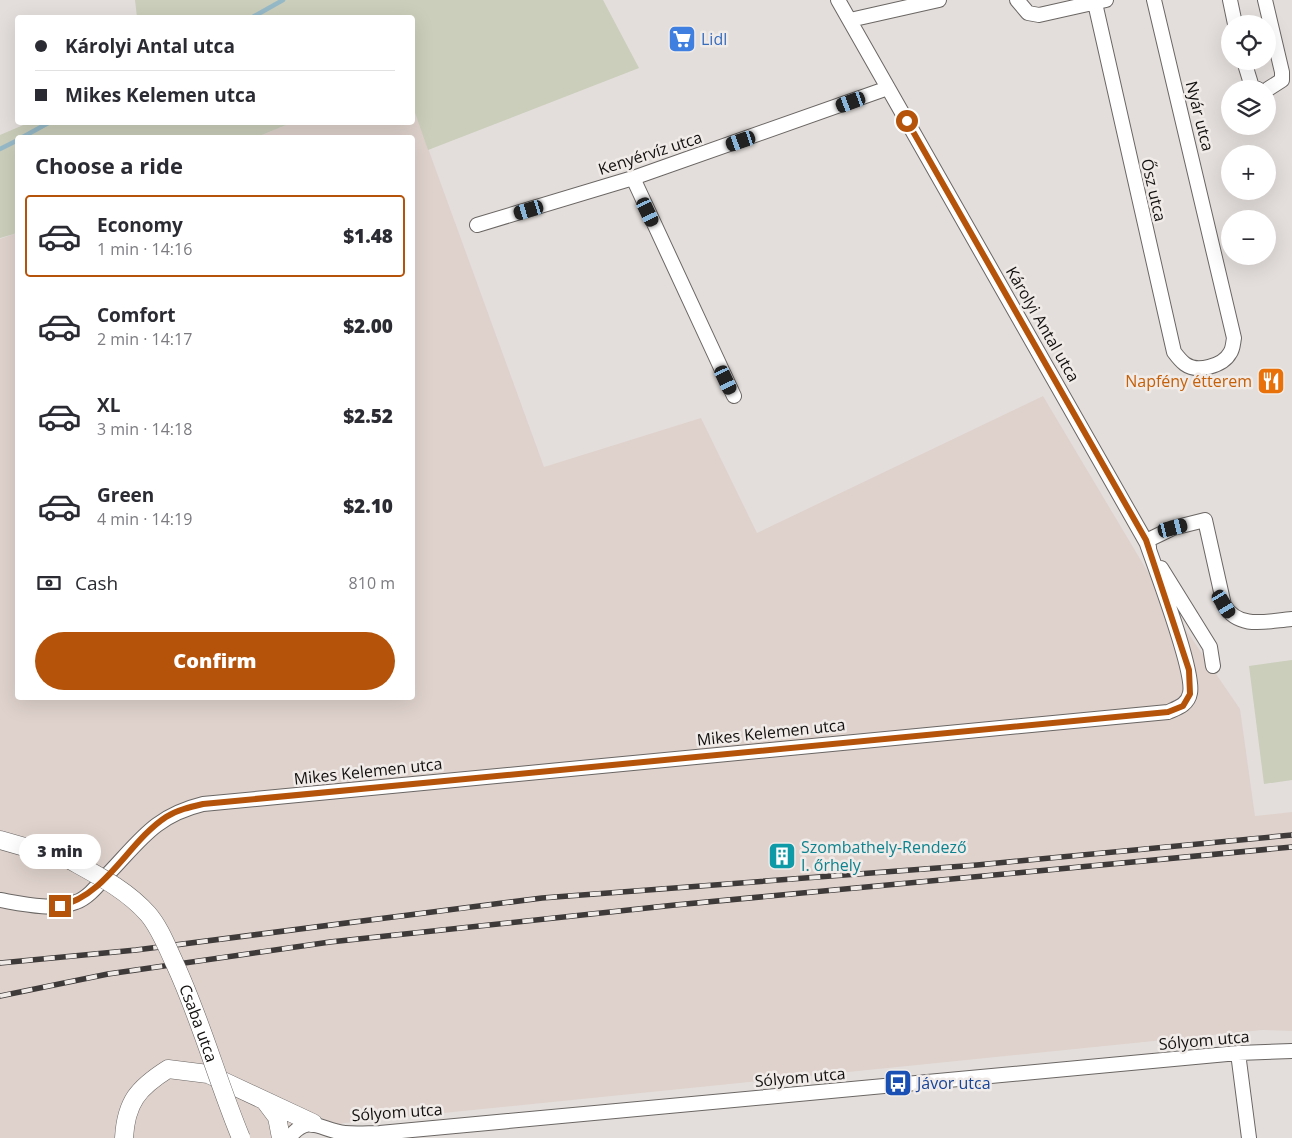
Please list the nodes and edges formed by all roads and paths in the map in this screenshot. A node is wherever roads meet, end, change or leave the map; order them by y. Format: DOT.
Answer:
graph roads {
  1 [pos="838,0"];
  2 [pos="939,0"];
  3 [pos="1018,0"];
  4 [pos="1154,0"];
  5 [pos="1230,0"];
  6 [pos="1265,0"];
  7 [pos="1101,1"];
  8 [pos="1234,15"];
  9 [pos="850,20"];
  10 [pos="1276,84"];
  11 [pos="888,88"];
  12 [pos="633,178"];
  13 [pos="477,225"];
  14 [pos="1201,368"];
  15 [pos="734,396"];
  16 [pos="1146,540"];
  17 [pos="1292,619"];
  18 [pos="1213,666"];
  19 [pos="0,840"];
  20 [pos="0,900"];
  21 [pos="1292,1051"];
  22 [pos="1238,1053"];
  23 [pos="263,1099"];
  24 [pos="313,1123"];
  25 [pos="124,1138"];
  26 [pos="241,1138"];
  27 [pos="281,1138"];
  28 [pos="289,1138"];
  29 [pos="1249,1138"];
  1 -- 9 [label="street, Károlyi Antal utca"];
  2 -- 9 [label="street"];
  3 -- 7 [label="street"];
  4 -- 14 [label="street, Nyár utca"];
  5 -- 8 [label="street"];
  6 -- 10 [label="street"];
  7 -- 14 [label="street, Ősz utca"];
  9 -- 11 [label="street, Károlyi Antal utca"];
  11 -- 12 [label="street, Kenyérvíz utca"];
  11 -- 16 [label="street, Károlyi Antal utca"];
  12 -- 13 [label="street, Kenyérvíz utca"];
  12 -- 15 [label="street"];
  16 -- 17 [label="street"];
  16 -- 18 [label="street, Károlyi Antal utca"];
  16 -- 20 [label="street, Mikes Kelemen utca"];
  19 -- 26 [label="street, Csaba utca, bridge"];
  21 -- 22 [label="street, Sólyom utca"];
  22 -- 24 [label="street, Sólyom utca"];
  22 -- 29 [label="street"];
  23 -- 24 [label="street"];
  23 -- 25 [label="street"];
  23 -- 27 [label="street"];
  24 -- 28 [label="street"];
}
